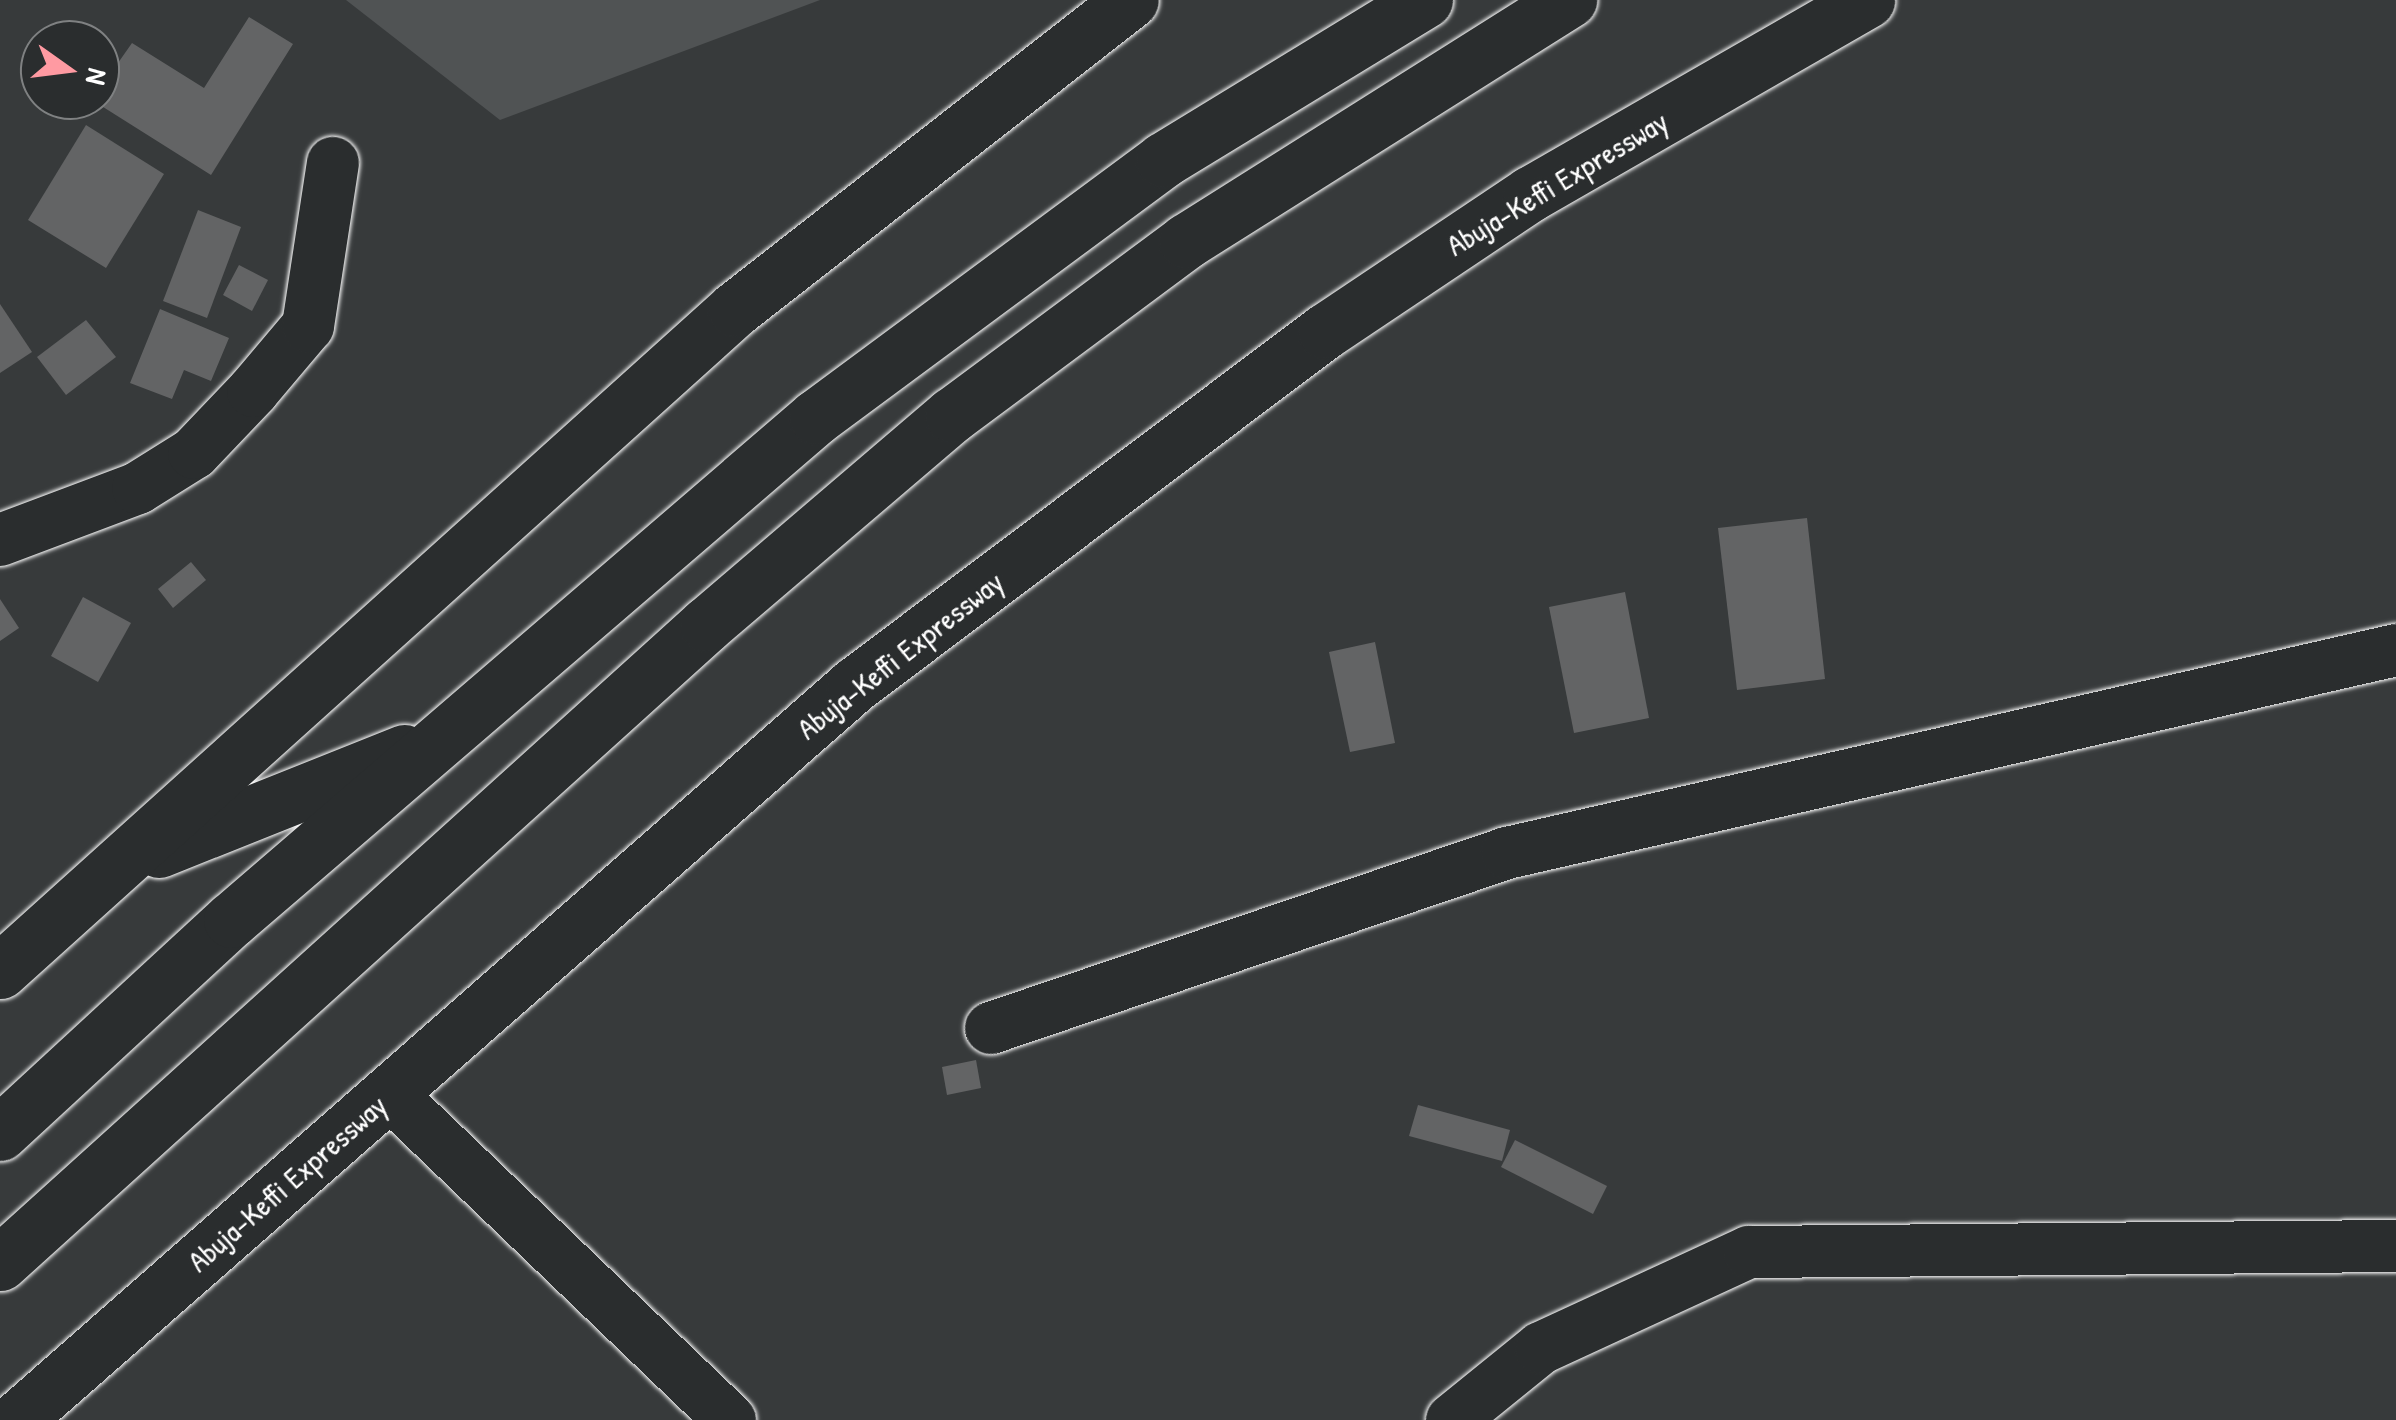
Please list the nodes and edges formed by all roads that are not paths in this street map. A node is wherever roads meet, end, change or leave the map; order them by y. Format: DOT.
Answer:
graph roads {
  1 [pos="1131,0"];
  2 [pos="1426,0"];
  3 [pos="1569,0"];
  4 [pos="1867,0"];
  5 [pos="333,163"];
  6 [pos="0,540"];
  7 [pos="2396,650"];
  8 [pos="444,736"];
  9 [pos="117,868"];
  10 [pos="0,971"];
  11 [pos="991,1028"];
  12 [pos="390,1094"];
  13 [pos="0,1133"];
  14 [pos="2396,1246"];
  15 [pos="0,1263"];
  16 [pos="16,1420"];
  17 [pos="730,1420"];
  18 [pos="1452,1420"];
  1 -- 9 [label="highway"];
  2 -- 8 [label="highway"];
  3 -- 15 [label="highway"];
  4 -- 12 [label="highway, Abuja-Keffi Expressway"];
  5 -- 6 [label="street"];
  7 -- 11 [label="street"];
  8 -- 9 [label="highway"];
  8 -- 13 [label="highway"];
  9 -- 10 [label="highway"];
  12 -- 16 [label="highway, Abuja-Keffi Expressway"];
  12 -- 17 [label="street"];
  14 -- 18 [label="street"];
}
